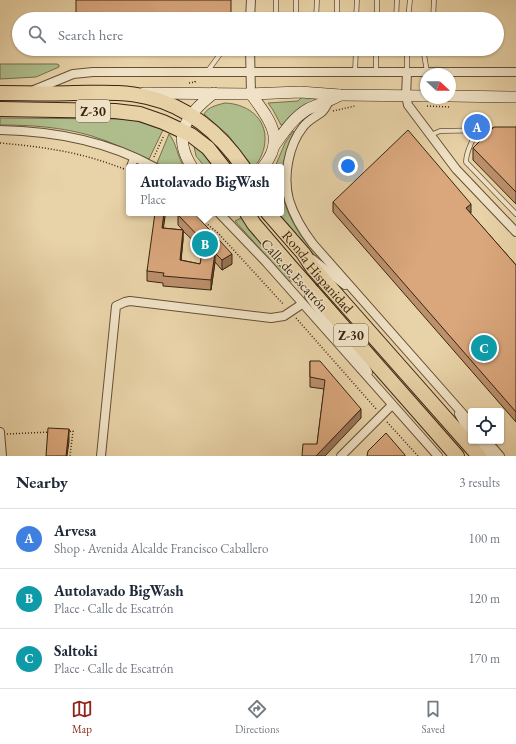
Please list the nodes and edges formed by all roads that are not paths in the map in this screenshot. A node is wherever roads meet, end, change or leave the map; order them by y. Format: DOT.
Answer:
graph roads {
  1 [pos="251,0"];
  2 [pos="276,0"];
  3 [pos="296,0"];
  4 [pos="317,0"];
  5 [pos="337,0"];
  6 [pos="357,0"];
  7 [pos="377,0"];
  8 [pos="397,0"];
  9 [pos="410,0"];
  10 [pos="434,0"];
  11 [pos="250,12"];
  12 [pos="276,12"];
  13 [pos="296,12"];
  14 [pos="316,12"];
  15 [pos="337,12"];
  16 [pos="356,12"];
  17 [pos="377,12"];
  18 [pos="396,12"];
  19 [pos="409,12"];
  20 [pos="433,12"];
  21 [pos="219,56"];
  22 [pos="250,56"];
  23 [pos="356,56"];
  24 [pos="376,56"];
  25 [pos="407,56"];
  26 [pos="424,56"];
  27 [pos="250,61"];
  28 [pos="426,68"];
  29 [pos="207,72"];
  30 [pos="251,72"];
  31 [pos="355,72"];
  32 [pos="376,72"];
  33 [pos="516,72"];
  34 [pos="235,73"];
  35 [pos="407,73"];
  36 [pos="420,73"];
  37 [pos="456,73"];
  38 [pos="0,93"];
  39 [pos="27,93"];
  40 [pos="120,93"];
  41 [pos="214,93"];
  42 [pos="456,93"];
  43 [pos="251,94"];
  44 [pos="340,95"];
  45 [pos="468,96"];
  46 [pos="516,97"];
  47 [pos="420,98"];
  48 [pos="456,100"];
  49 [pos="407,101"];
  50 [pos="329,102"];
  51 [pos="0,110"];
  52 [pos="190,115"];
  53 [pos="0,130"];
  54 [pos="475,130"];
  55 [pos="502,130"];
  56 [pos="182,131"];
  57 [pos="430,135"];
  58 [pos="274,146"];
  59 [pos="134,158"];
  60 [pos="132,164"];
  61 [pos="147,164"];
  62 [pos="190,164"];
  63 [pos="221,164"];
  64 [pos="241,164"];
  65 [pos="265,164"];
  66 [pos="516,214"];
  67 [pos="222,216"];
  68 [pos="249,216"];
  69 [pos="271,216"];
  70 [pos="516,232"];
  71 [pos="303,253"];
  72 [pos="290,266"];
  73 [pos="356,292"];
  74 [pos="302,304"];
  75 [pos="378,388"];
  76 [pos="453,402"];
  77 [pos="392,405"];
  78 [pos="468,420"];
  79 [pos="468,428"];
  80 [pos="3,433"];
  81 [pos="481,444"];
  82 [pos="490,444"];
  83 [pos="429,446"];
  84 [pos="349,452"];
  85 [pos="2,456"];
  86 [pos="101,456"];
  87 [pos="341,456"];
  88 [pos="438,456"];
  89 [pos="442,456"];
  90 [pos="457,456"];
  91 [pos="479,456"];
  92 [pos="491,456"];
  93 [pos="500,456"];
  1 -- 11 [label="street"];
  2 -- 12 [label="lane"];
  3 -- 13 [label="lane"];
  4 -- 14 [label="lane"];
  5 -- 15 [label="lane"];
  6 -- 16 [label="lane"];
  7 -- 17 [label="lane"];
  8 -- 18 [label="lane"];
  9 -- 19 [label="lane"];
  10 -- 20 [label="lane"];
  21 -- 29 [label="lane"];
  22 -- 27 [label="street"];
  23 -- 31 [label="lane"];
  24 -- 32 [label="lane"];
  25 -- 35 [label="lane"];
  26 -- 28 [label="lane"];
  27 -- 30 [label="street"];
  27 -- 34 [label="street"];
  29 -- 34 [label="street"];
  29 -- 39 [label="street"];
  30 -- 31 [label="street"];
  30 -- 34 [label="street"];
  30 -- 43 [label="street"];
  31 -- 32 [label="street"];
  32 -- 35 [label="street"];
  33 -- 37 [label="street"];
  35 -- 36 [label="street"];
  35 -- 49 [label="street"];
  38 -- 39 [label="highway, Z-30"];
  39 -- 40 [label="highway, Z-30"];
  40 -- 41 [label="main road"];
  40 -- 52 [label="highway, Z-30"];
  41 -- 43 [label="main road"];
  41 -- 52 [label="main road"];
  42 -- 45 [label="street"];
  43 -- 44 [label="main road"];
  43 -- 58 [label="main road"];
  44 -- 49 [label="main road"];
  44 -- 50 [label="main road"];
  45 -- 46 [label="main road"];
  45 -- 48 [label="main road"];
  47 -- 49 [label="main road"];
  49 -- 57 [label="street"];
  50 -- 58 [label="main road"];
  50 -- 73 [label="street, Calle de Escatrón"];
  51 -- 56 [label="highway, Z-30"];
  52 -- 56 [label="main road"];
  52 -- 64 [label="highway, Z-30"];
  53 -- 59 [label="street"];
  54 -- 55 [label="lane"];
  54 -- 57 [label="lane"];
  54 -- 66 [label="lane"];
  56 -- 62 [label="main road"];
  56 -- 63 [label="highway, Z-30"];
  57 -- 70 [label="street"];
  58 -- 65 [label="main road"];
  59 -- 60 [label="street"];
  59 -- 61 [label="street"];
  67 -- 74 [label="street, Calle de Escatrón"];
  68 -- 72 [label="highway, Ronda Hispanidad / Z-30"];
  69 -- 71 [label="highway, Ronda Hispanidad / Z-30"];
  71 -- 73 [label="street, Calle de Escatrón"];
  71 -- 91 [label="highway, Ronda Hispanidad / Z-30"];
  72 -- 75 [label="street, Ronda Hispanidad"];
  72 -- 90 [label="highway, Ronda Hispanidad / Z-30"];
  73 -- 76 [label="street, Calle de Escatrón"];
  74 -- 75 [label="street, Calle de Escatrón"];
  74 -- 86 [label="street"];
  75 -- 77 [label="street, Calle de Escatrón"];
  76 -- 78 [label="street, Calle de Escatrón"];
  76 -- 79 [label="street"];
  77 -- 83 [label="street, Calle de Escatrón"];
  77 -- 84 [label="street"];
  80 -- 85 [label="street"];
  81 -- 92 [label="street"];
  82 -- 93 [label="street"];
  83 -- 88 [label="street, Calle de Escatrón"];
  83 -- 89 [label="street, Calle de Escatrón"];
  84 -- 87 [label="street"];
}
